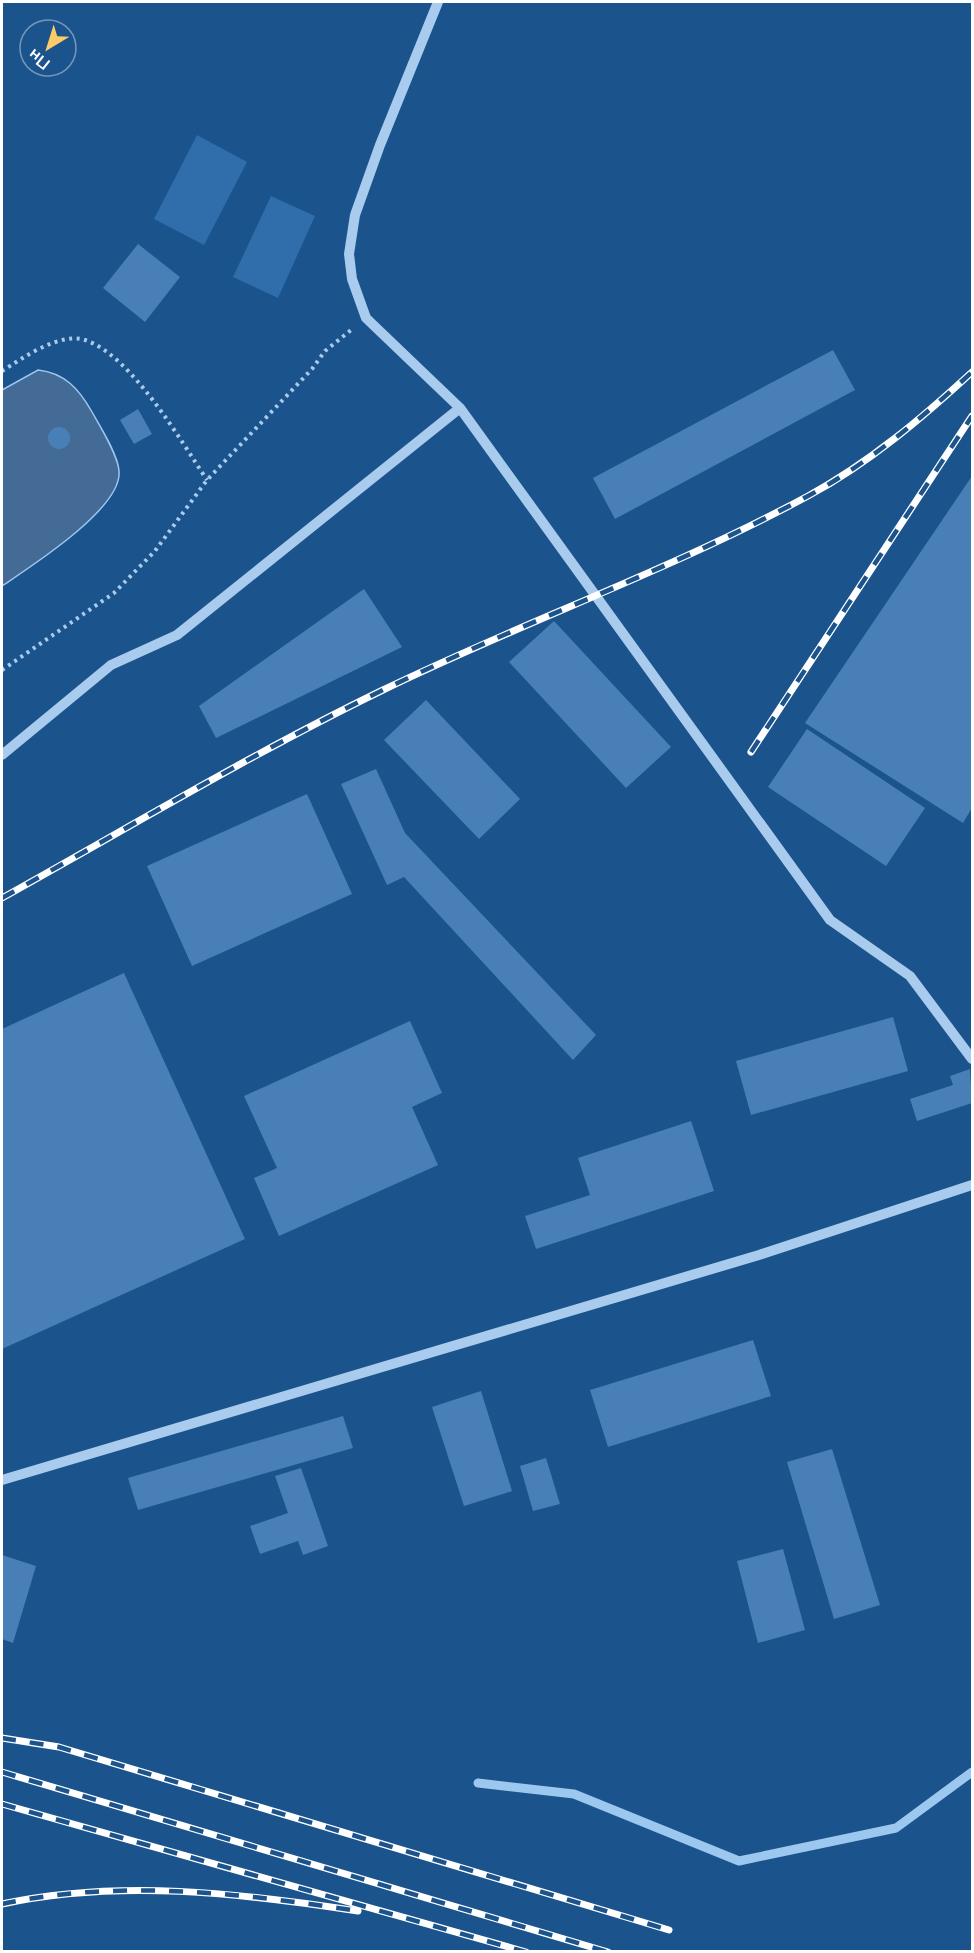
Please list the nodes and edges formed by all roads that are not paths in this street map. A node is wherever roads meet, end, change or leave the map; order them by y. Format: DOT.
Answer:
graph roads {
  1 [pos="438,2"];
  2 [pos="460,408"];
  3 [pos="2,754"];
  4 [pos="972,1059"];
  5 [pos="972,1185"];
  6 [pos="2,1480"];
  1 -- 2 [label="lane"];
  2 -- 3 [label="lane"];
  2 -- 4 [label="lane"];
  5 -- 6 [label="lane"];
}
